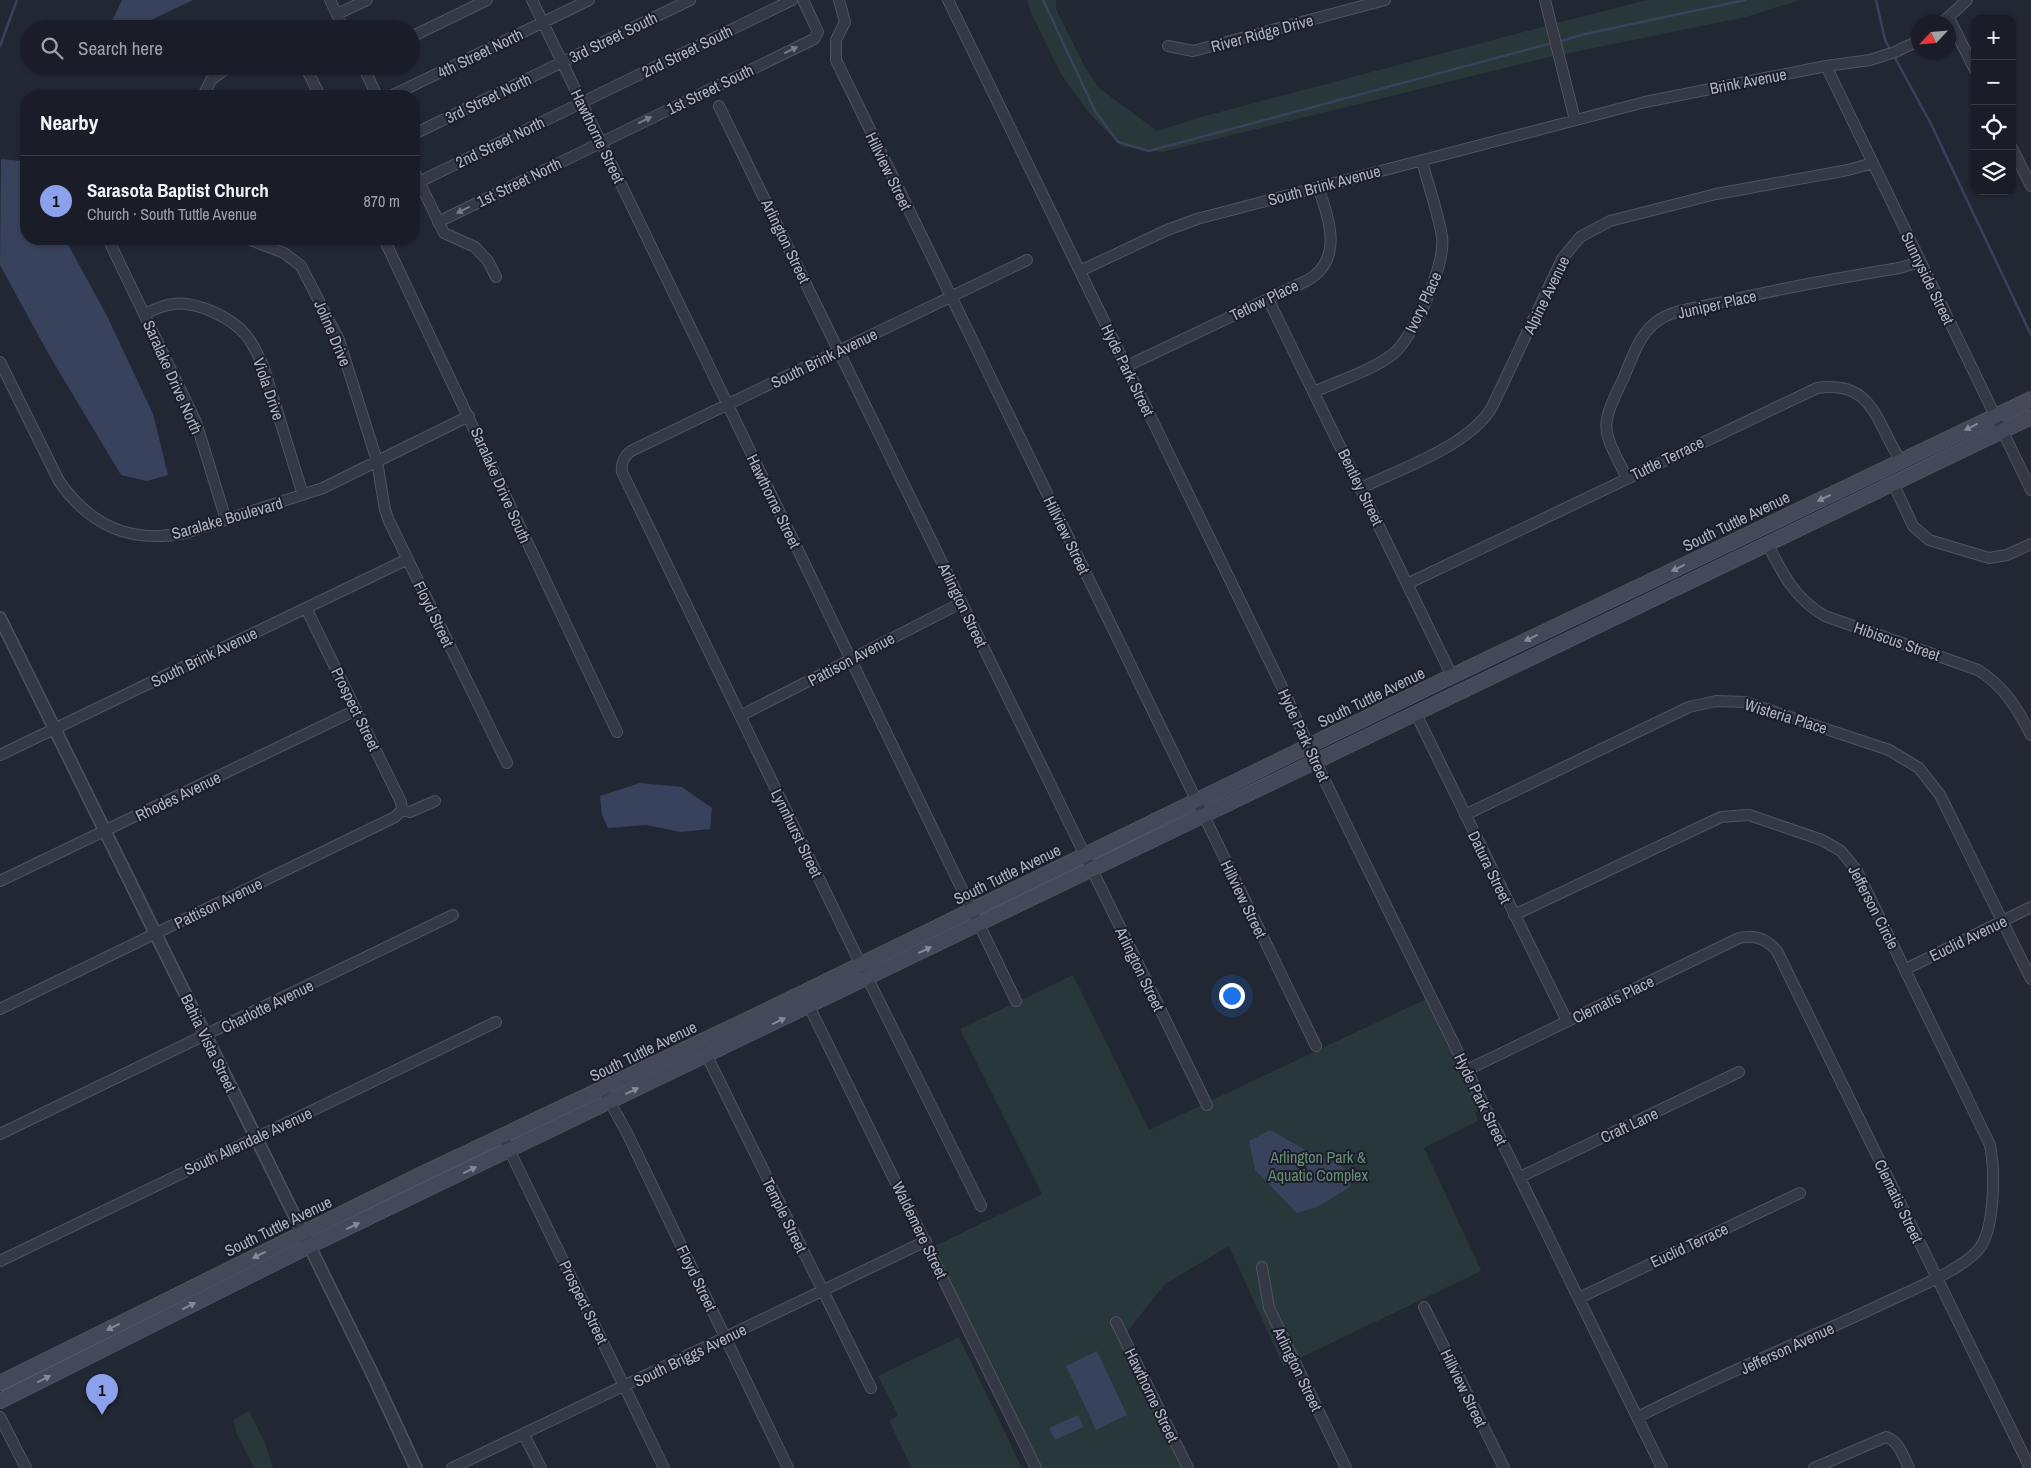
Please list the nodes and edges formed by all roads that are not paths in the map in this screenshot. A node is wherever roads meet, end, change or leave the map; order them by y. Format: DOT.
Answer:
graph roads {
  1 [pos="330,0"];
  2 [pos="367,0"];
  3 [pos="487,0"];
  4 [pos="532,0"];
  5 [pos="589,0"];
  6 [pos="690,0"];
  7 [pos="792,0"];
  8 [pos="804,0"];
  9 [pos="839,0"];
  10 [pos="948,0"];
  11 [pos="1386,0"];
  12 [pos="1545,0"];
  13 [pos="1967,0"];
  14 [pos="337,14"];
  15 [pos="1951,15"];
  16 [pos="340,20"];
  17 [pos="543,22"];
  18 [pos="420,33"];
  19 [pos="1956,37"];
  20 [pos="1911,44"];
  21 [pos="1168,46"];
  22 [pos="562,62"];
  23 [pos="1971,63"];
  24 [pos="1826,66"];
  25 [pos="218,75"];
  26 [pos="310,75"];
  27 [pos="367,75"];
  28 [pos="206,90"];
  29 [pos="317,90"];
  30 [pos="374,90"];
  31 [pos="403,90"];
  32 [pos="582,102"];
  33 [pos="719,106"];
  34 [pos="1575,120"];
  35 [pos="420,131"];
  36 [pos="601,142"];
  37 [pos="2013,150"];
  38 [pos="1422,160"];
  39 [pos="1872,163"];
  40 [pos="420,182"];
  41 [pos="420,184"];
  42 [pos="2031,186"];
  43 [pos="1318,187"];
  44 [pos="438,222"];
  45 [pos="111,245"];
  46 [pos="263,245"];
  47 [pos="387,245"];
  48 [pos="1027,260"];
  49 [pos="1920,262"];
  50 [pos="1080,271"];
  51 [pos="496,277"];
  52 [pos="951,296"];
  53 [pos="1268,299"];
  54 [pos="144,314"];
  55 [pos="840,350"];
  56 [pos="0,362"];
  57 [pos="1127,366"];
  58 [pos="1314,392"];
  59 [pos="2031,399"];
  60 [pos="728,406"];
  61 [pos="469,416"];
  62 [pos="1995,416"];
  63 [pos="2031,417"];
  64 [pos="2002,431"];
  65 [pos="623,459"];
  66 [pos="1901,460"];
  67 [pos="378,461"];
  68 [pos="1627,478"];
  69 [pos="1893,483"];
  70 [pos="1361,488"];
  71 [pos="2031,490"];
  72 [pos="303,495"];
  73 [pos="226,520"];
  74 [pos="1767,543"];
  75 [pos="2031,544"];
  76 [pos="408,559"];
  77 [pos="1407,584"];
  78 [pos="961,602"];
  79 [pos="306,608"];
  80 [pos="0,618"];
  81 [pos="851,659"];
  82 [pos="1452,676"];
  83 [pos="356,710"];
  84 [pos="1415,712"];
  85 [pos="740,716"];
  86 [pos="55,729"];
  87 [pos="617,732"];
  88 [pos="2031,735"];
  89 [pos="1309,747"];
  90 [pos="0,755"];
  91 [pos="1315,761"];
  92 [pos="507,763"];
  93 [pos="435,801"];
  94 [pos="1196,802"];
  95 [pos="402,810"];
  96 [pos="1465,815"];
  97 [pos="1203,816"];
  98 [pos="105,831"];
  99 [pos="1084,857"];
  100 [pos="1091,871"];
  101 [pos="0,881"];
  102 [pos="2031,907"];
  103 [pos="973,910"];
  104 [pos="453,915"];
  105 [pos="1514,915"];
  106 [pos="2002,921"];
  107 [pos="980,924"];
  108 [pos="155,933"];
  109 [pos="1762,939"];
  110 [pos="860,964"];
  111 [pos="1906,969"];
  112 [pos="867,977"];
  113 [pos="2031,980"];
  114 [pos="803,993"];
  115 [pos="1016,1001"];
  116 [pos="809,1007"];
  117 [pos="0,1009"];
  118 [pos="1567,1021"];
  119 [pos="496,1022"];
  120 [pos="206,1036"];
  121 [pos="700,1043"];
  122 [pos="1316,1046"];
  123 [pos="706,1056"];
  124 [pos="1467,1070"];
  125 [pos="1739,1072"];
  126 [pos="603,1089"];
  127 [pos="610,1102"];
  128 [pos="1207,1105"];
  129 [pos="0,1134"];
  130 [pos="503,1137"];
  131 [pos="256,1138"];
  132 [pos="510,1150"];
  133 [pos="1520,1177"];
  134 [pos="1800,1192"];
  135 [pos="981,1206"];
  136 [pos="302,1233"];
  137 [pos="926,1240"];
  138 [pos="309,1246"];
  139 [pos="0,1261"];
  140 [pos="1262,1267"];
  141 [pos="1936,1277"];
  142 [pos="822,1290"];
  143 [pos="1580,1298"];
  144 [pos="1424,1308"];
  145 [pos="1116,1322"];
  146 [pos="726,1337"];
  147 [pos="0,1383"];
  148 [pos="625,1386"];
  149 [pos="871,1388"];
  150 [pos="0,1401"];
  151 [pos="0,1417"];
  152 [pos="1638,1417"];
  153 [pos="524,1435"];
  154 [pos="26,1468"];
  155 [pos="416,1468"];
  156 [pos="452,1468"];
  157 [pos="541,1468"];
  158 [pos="664,1468"];
  159 [pos="788,1468"];
  160 [pos="1036,1468"];
  161 [pos="1188,1468"];
  162 [pos="1346,1468"];
  163 [pos="1504,1468"];
  164 [pos="1662,1468"];
  165 [pos="1814,1468"];
  166 [pos="1909,1468"];
  167 [pos="2030,1468"];
  1 -- 14 [label="street"];
  2 -- 14 [label="street"];
  3 -- 18 [label="street"];
  4 -- 17 [label="street, Hawthorne Street"];
  5 -- 17 [label="street, 4th Street North"];
  6 -- 22 [label="street, 3rd Street South"];
  7 -- 32 [label="street, 2nd Street South"];
  36 -- 8 [label="street, 1st Street South, one-way"];
  9 -- 52 [label="street, Hillview Street"];
  10 -- 50 [label="street, Hyde Park Street"];
  11 -- 21 [label="street, River Ridge Drive"];
  12 -- 34 [label="street"];
  13 -- 15 [label="street"];
  14 -- 16 [label="street"];
  17 -- 22 [label="street, Hawthorne Street"];
  17 -- 31 [label="street, 4th Street North"];
  19 -- 23 [label="street"];
  20 -- 24 [label="street, Brink Avenue"];
  22 -- 32 [label="street, Hawthorne Street"];
  22 -- 35 [label="street, 3rd Street North"];
  24 -- 34 [label="street, Brink Avenue"];
  24 -- 39 [label="street, Sunnyside Street"];
  25 -- 28 [label="street"];
  26 -- 29 [label="street"];
  27 -- 30 [label="street"];
  32 -- 36 [label="street, Hawthorne Street"];
  32 -- 40 [label="street, 2nd Street North"];
  33 -- 55 [label="street, Arlington Street"];
  34 -- 38 [label="street, South Brink Avenue"];
  36 -- 44 [label="street, 1st Street North, one-way"];
  36 -- 60 [label="street, Hawthorne Street"];
  37 -- 42 [label="street"];
  38 -- 43 [label="street, South Brink Avenue"];
  38 -- 58 [label="street, Ivory Place"];
  39 -- 49 [label="street, Sunnyside Street"];
  39 -- 70 [label="street, Alpine Avenue"];
  41 -- 44 [label="street"];
  43 -- 50 [label="street, South Brink Avenue"];
  43 -- 53 [label="street, Tetlow Place"];
  44 -- 51 [label="street"];
  45 -- 54 [label="street, Saralake Drive North"];
  46 -- 67 [label="street, Joline Drive"];
  47 -- 61 [label="street, Saralake Drive South"];
  48 -- 52 [label="street, South Brink Avenue"];
  49 -- 62 [label="street, Sunnyside Street"];
  49 -- 68 [label="street, Juniper Place"];
  50 -- 57 [label="street, Hyde Park Street"];
  52 -- 55 [label="street, South Brink Avenue"];
  52 -- 94 [label="street, Hillview Street"];
  53 -- 57 [label="street, Tetlow Place"];
  53 -- 58 [label="street, Bentley Street"];
  54 -- 72 [label="street, Viola Drive"];
  54 -- 73 [label="street, Saralake Drive North"];
  55 -- 60 [label="street, South Brink Avenue"];
  55 -- 78 [label="street, Arlington Street"];
  56 -- 73 [label="street, Saralake Boulevard"];
  57 -- 89 [label="street, Hyde Park Street"];
  58 -- 70 [label="street, Bentley Street"];
  59 -- 62 [label="main road, South Tuttle Avenue"];
  60 -- 65 [label="street, South Brink Avenue"];
  60 -- 81 [label="street, Hawthorne Street"];
  61 -- 67 [label="street, Saralake Boulevard"];
  61 -- 87 [label="street, Saralake Drive South"];
  62 -- 64 [label="street, Sunnyside Street"];
  62 -- 66 [label="main road, South Tuttle Avenue, one-way"];
  63 -- 64 [label="main road, South Tuttle Avenue"];
  64 -- 69 [label="main road, South Tuttle Avenue"];
  64 -- 71 [label="street, Sunnyside Street"];
  65 -- 85 [label="street, Lynnhurst Street"];
  66 -- 68 [label="street, Tuttle Terrace"];
  66 -- 82 [label="main road, South Tuttle Avenue, one-way"];
  67 -- 72 [label="street, Saralake Boulevard"];
  67 -- 76 [label="street, Floyd Street"];
  68 -- 77 [label="street, Tuttle Terrace"];
  69 -- 74 [label="main road, South Tuttle Avenue"];
  69 -- 75 [label="street"];
  70 -- 77 [label="street, Bentley Street"];
  72 -- 73 [label="street, Saralake Boulevard"];
  74 -- 84 [label="main road, South Tuttle Avenue"];
  74 -- 88 [label="street, Hibiscus Street"];
  76 -- 79 [label="street, South Brink Avenue"];
  76 -- 92 [label="street, Floyd Street"];
  77 -- 82 [label="street, Bentley Street"];
  78 -- 81 [label="street, Pattison Avenue"];
  78 -- 99 [label="street, Arlington Street"];
  79 -- 83 [label="street, Prospect Street"];
  79 -- 86 [label="street, South Brink Avenue"];
  80 -- 86 [label="street, Bahia Vista Street"];
  81 -- 85 [label="street, Pattison Avenue"];
  81 -- 103 [label="street, Hawthorne Street"];
  82 -- 89 [label="main road, South Tuttle Avenue"];
  83 -- 95 [label="street, Prospect Street"];
  83 -- 98 [label="street, Rhodes Avenue"];
  84 -- 91 [label="main road, South Tuttle Avenue"];
  84 -- 96 [label="street, Datura Street"];
  85 -- 110 [label="street, Lynnhurst Street"];
  86 -- 90 [label="street, South Brink Avenue"];
  86 -- 98 [label="street, Bahia Vista Street"];
  89 -- 91 [label="street, Hyde Park Street"];
  89 -- 94 [label="main road, South Tuttle Avenue"];
  91 -- 97 [label="main road, South Tuttle Avenue"];
  91 -- 124 [label="street, Hyde Park Street"];
  93 -- 95 [label="street, Pattison Avenue"];
  94 -- 97 [label="street, Hillview Street"];
  94 -- 99 [label="main road, South Tuttle Avenue"];
  95 -- 108 [label="street, Pattison Avenue"];
  96 -- 105 [label="street, Datura Street"];
  96 -- 106 [label="street, Wisteria Place"];
  97 -- 100 [label="main road, South Tuttle Avenue"];
  97 -- 122 [label="street, Hillview Street"];
  98 -- 101 [label="street, Rhodes Avenue"];
  98 -- 108 [label="street, Bahia Vista Street"];
  99 -- 100 [label="street, Arlington Street"];
  99 -- 103 [label="main road, South Tuttle Avenue"];
  100 -- 107 [label="main road, South Tuttle Avenue"];
  100 -- 128 [label="street, Arlington Street"];
  102 -- 106 [label="street, Euclid Avenue"];
  103 -- 107 [label="street, Hawthorne Street"];
  103 -- 110 [label="main road, South Tuttle Avenue"];
  104 -- 120 [label="street, Charlotte Avenue"];
  105 -- 111 [label="street, Jefferson Circle"];
  105 -- 118 [label="street, Datura Street"];
  106 -- 111 [label="street, Euclid Avenue"];
  106 -- 113 [label="street, Wisteria Place"];
  112 -- 107 [label="main road, South Tuttle Avenue, one-way"];
  107 -- 115 [label="street, Hawthorne Street"];
  108 -- 117 [label="street, Pattison Avenue"];
  108 -- 120 [label="street, Bahia Vista Street"];
  109 -- 118 [label="street, Clematis Place"];
  109 -- 141 [label="street, Clematis Street"];
  110 -- 112 [label="street, Lynnhurst Street"];
  110 -- 114 [label="main road, South Tuttle Avenue"];
  111 -- 141 [label="street, Jefferson Circle"];
  112 -- 116 [label="main road, South Tuttle Avenue"];
  112 -- 135 [label="street, Lynnhurst Street"];
  114 -- 116 [label="street, Waldemere Street"];
  114 -- 121 [label="main road, South Tuttle Avenue"];
  123 -- 116 [label="main road, South Tuttle Avenue, one-way"];
  116 -- 137 [label="street, Waldemere Street"];
  118 -- 124 [label="street, Clematis Place"];
  119 -- 131 [label="street, South Allendale Avenue"];
  120 -- 129 [label="street, Charlotte Avenue"];
  120 -- 131 [label="street, Bahia Vista Street"];
  121 -- 123 [label="street, Temple Street"];
  121 -- 126 [label="main road, South Tuttle Avenue"];
  127 -- 123 [label="main road, South Tuttle Avenue, one-way"];
  123 -- 142 [label="street, Temple Street"];
  124 -- 133 [label="street, Hyde Park Street"];
  125 -- 133 [label="street, Craft Lane"];
  126 -- 127 [label="street, Floyd Street"];
  126 -- 130 [label="main road, South Tuttle Avenue"];
  127 -- 132 [label="main road, South Tuttle Avenue"];
  127 -- 146 [label="street, Floyd Street"];
  130 -- 132 [label="street, Prospect Street"];
  130 -- 136 [label="main road, South Tuttle Avenue"];
  131 -- 136 [label="street, Bahia Vista Street"];
  131 -- 139 [label="street, South Allendale Avenue"];
  138 -- 132 [label="main road, South Tuttle Avenue, one-way"];
  132 -- 148 [label="street, Prospect Street"];
  133 -- 143 [label="street, Hyde Park Street"];
  134 -- 143 [label="street, Euclid Terrace"];
  136 -- 138 [label="street, Bahia Vista Street"];
  136 -- 147 [label="main road, South Tuttle Avenue, one-way"];
  137 -- 142 [label="street, South Briggs Avenue"];
  137 -- 160 [label="street, Waldemere Street"];
  150 -- 138 [label="main road, South Tuttle Avenue, one-way"];
  138 -- 155 [label="street, Bahia Vista Street"];
  140 -- 162 [label="street, Arlington Street"];
  141 -- 152 [label="street, Jefferson Avenue"];
  141 -- 167 [label="street, Clematis Street"];
  142 -- 146 [label="street, South Briggs Avenue"];
  142 -- 149 [label="street, Temple Street"];
  143 -- 152 [label="street, Hyde Park Street"];
  144 -- 163 [label="street, Hillview Street"];
  145 -- 161 [label="street, Hawthorne Street"];
  146 -- 148 [label="street, South Briggs Avenue"];
  146 -- 159 [label="street, Floyd Street"];
  148 -- 153 [label="street, South Briggs Avenue"];
  148 -- 158 [label="street, Prospect Street"];
  151 -- 154 [label="street"];
  152 -- 164 [label="street, Hyde Park Street"];
  153 -- 156 [label="street, South Briggs Avenue"];
  153 -- 157 [label="street"];
  165 -- 166 [label="street"];
}
